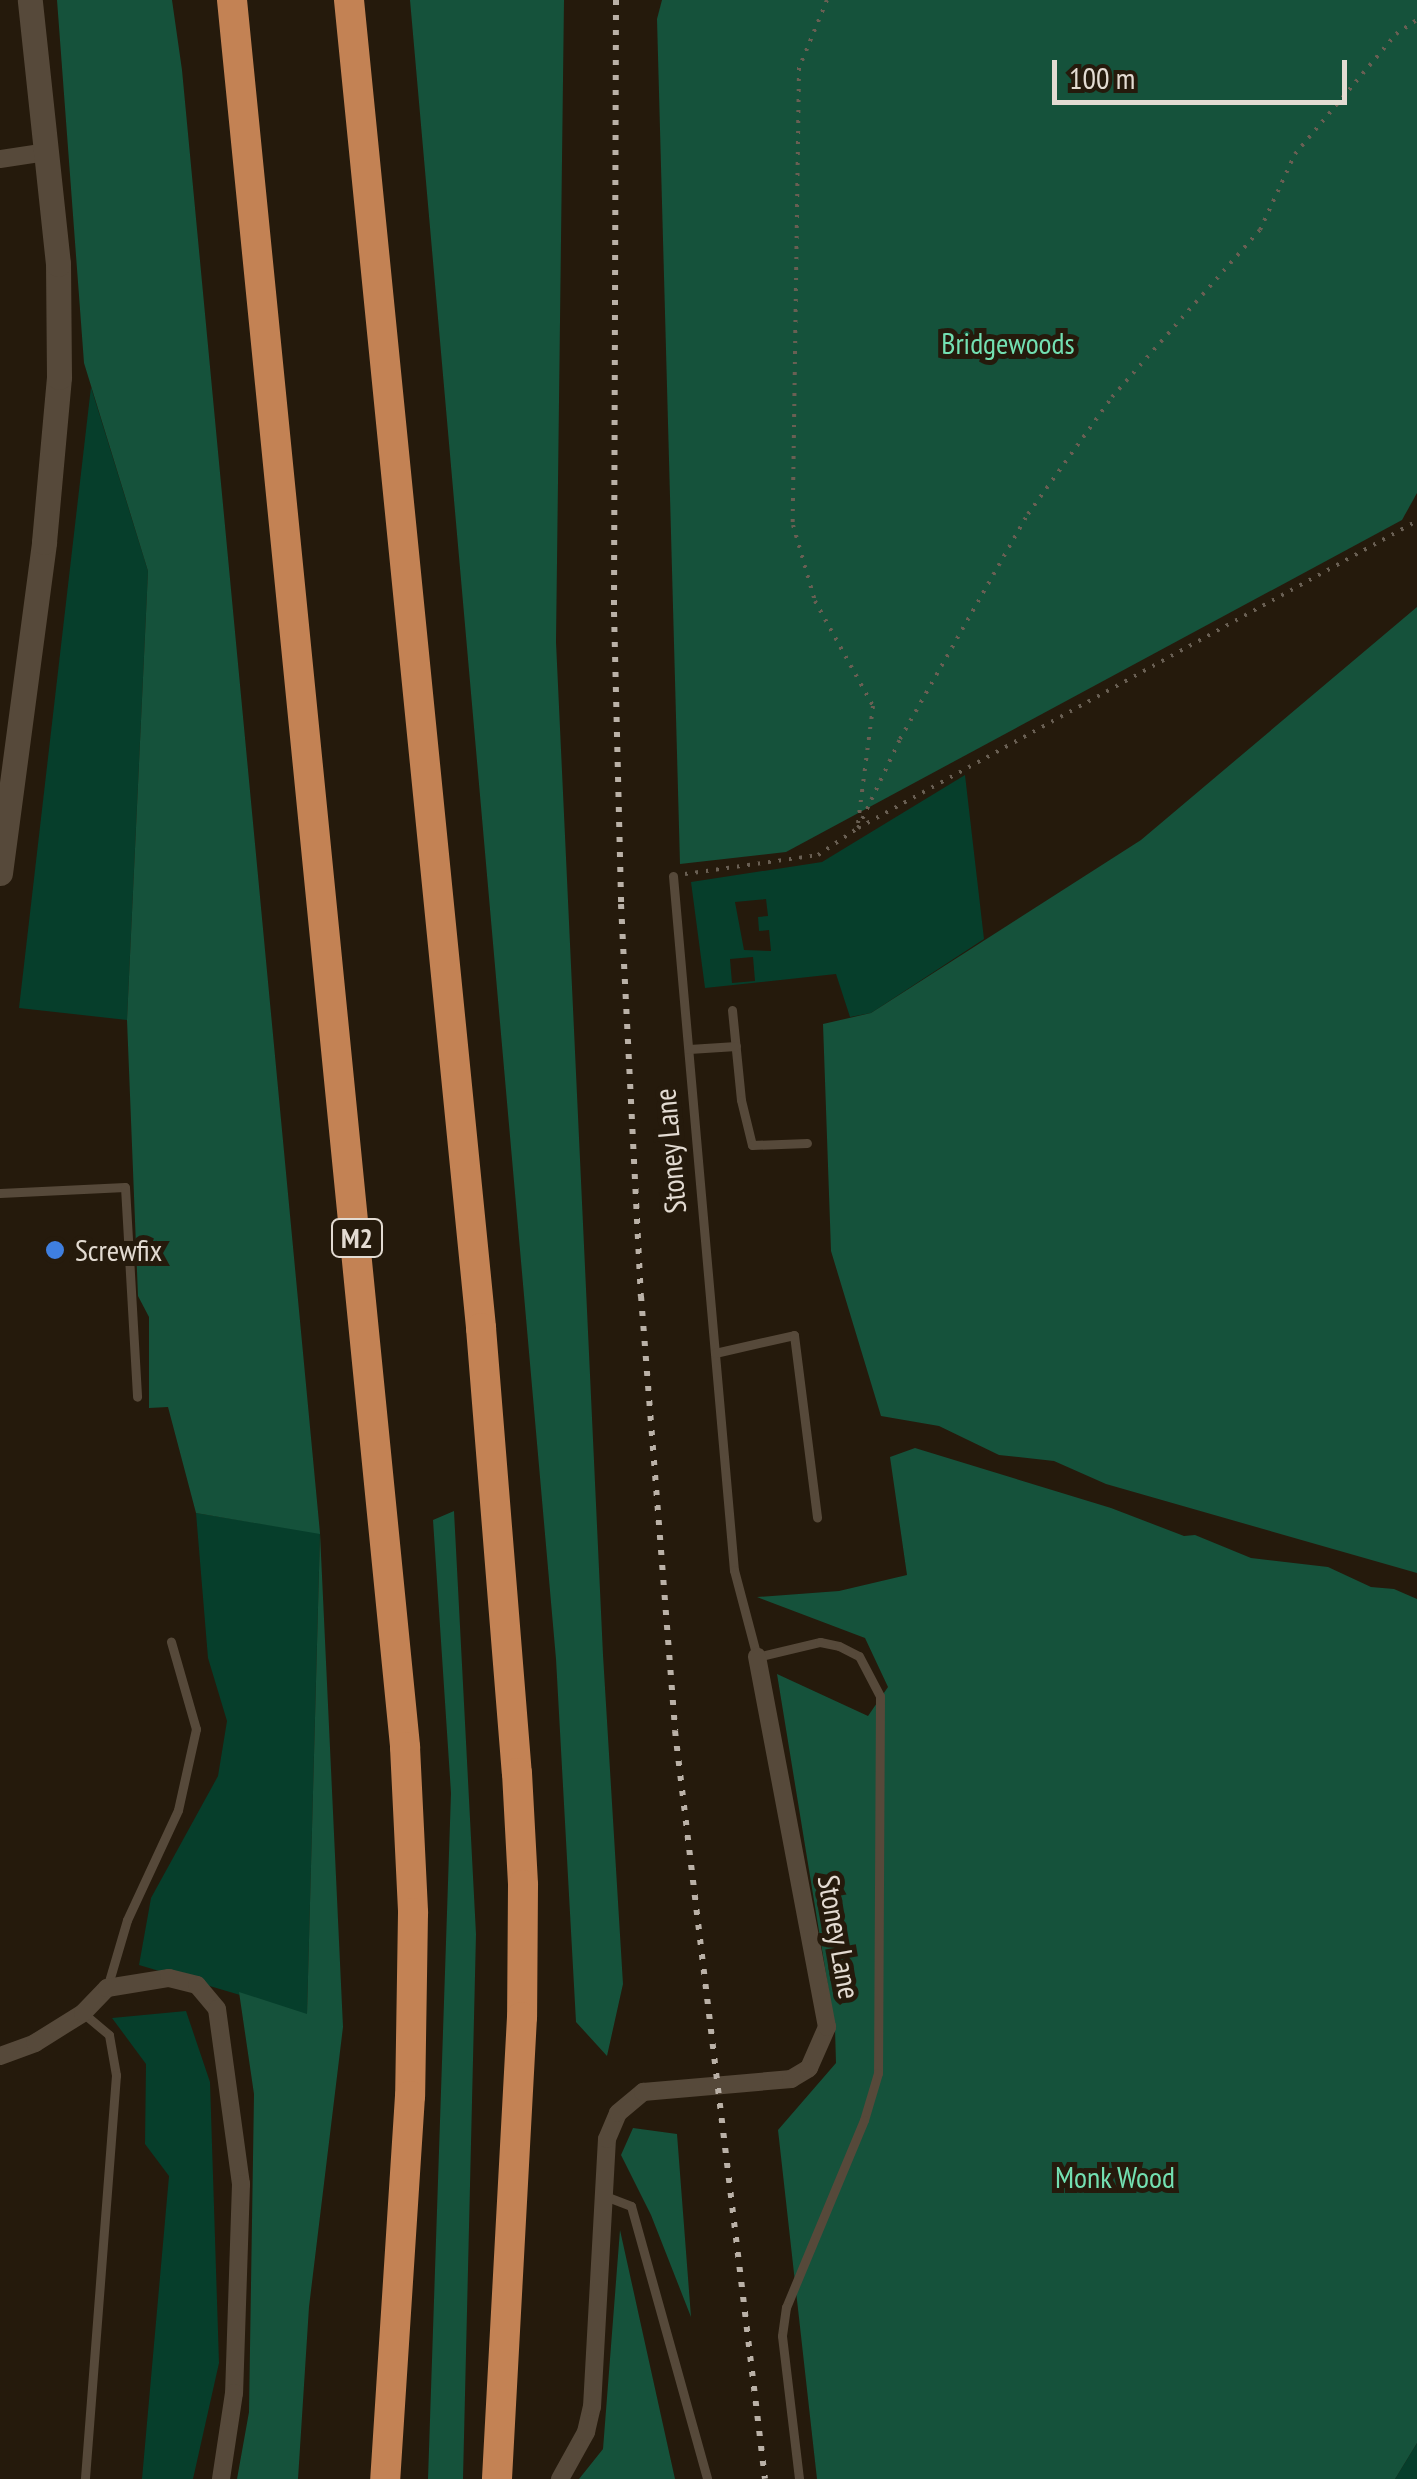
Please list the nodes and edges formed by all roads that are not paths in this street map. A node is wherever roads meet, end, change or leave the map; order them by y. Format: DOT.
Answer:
graph roads {
  1 [pos="30,0"];
  2 [pos="232,0"];
  3 [pos="349,0"];
  4 [pos="48,152"];
  5 [pos="0,159"];
  6 [pos="0,873"];
  7 [pos="674,876"];
  8 [pos="732,1010"];
  9 [pos="736,1046"];
  10 [pos="689,1049"];
  11 [pos="807,1143"];
  12 [pos="0,1192"];
  13 [pos="716,1353"];
  14 [pos="136,1396"];
  15 [pos="817,1518"];
  16 [pos="170,1642"];
  17 [pos="757,1657"];
  18 [pos="107,1988"];
  19 [pos="83,2012"];
  20 [pos="0,2056"];
  21 [pos="606,2196"];
  22 [pos="85,2479"];
  23 [pos="221,2479"];
  24 [pos="385,2479"];
  25 [pos="497,2479"];
  26 [pos="560,2479"];
  27 [pos="707,2479"];
  28 [pos="799,2479"];
  1 -- 4 [label="main road"];
  2 -- 24 [label="highway, M2"];
  3 -- 25 [label="highway"];
  4 -- 5 [label="street"];
  4 -- 6 [label="main road"];
  7 -- 10 [label="lane, Stoney Lane"];
  8 -- 9 [label="lane"];
  9 -- 10 [label="lane"];
  9 -- 11 [label="lane"];
  10 -- 13 [label="lane, Stoney Lane"];
  12 -- 14 [label="lane"];
  13 -- 15 [label="lane"];
  13 -- 17 [label="lane, Stoney Lane"];
  16 -- 18 [label="lane"];
  17 -- 21 [label="street, Stoney Lane"];
  17 -- 28 [label="lane, Stoney Lane"];
  18 -- 19 [label="street"];
  18 -- 23 [label="street"];
  19 -- 20 [label="street"];
  19 -- 22 [label="lane"];
  21 -- 26 [label="street, Stoney Lane"];
  21 -- 27 [label="lane"];
}
